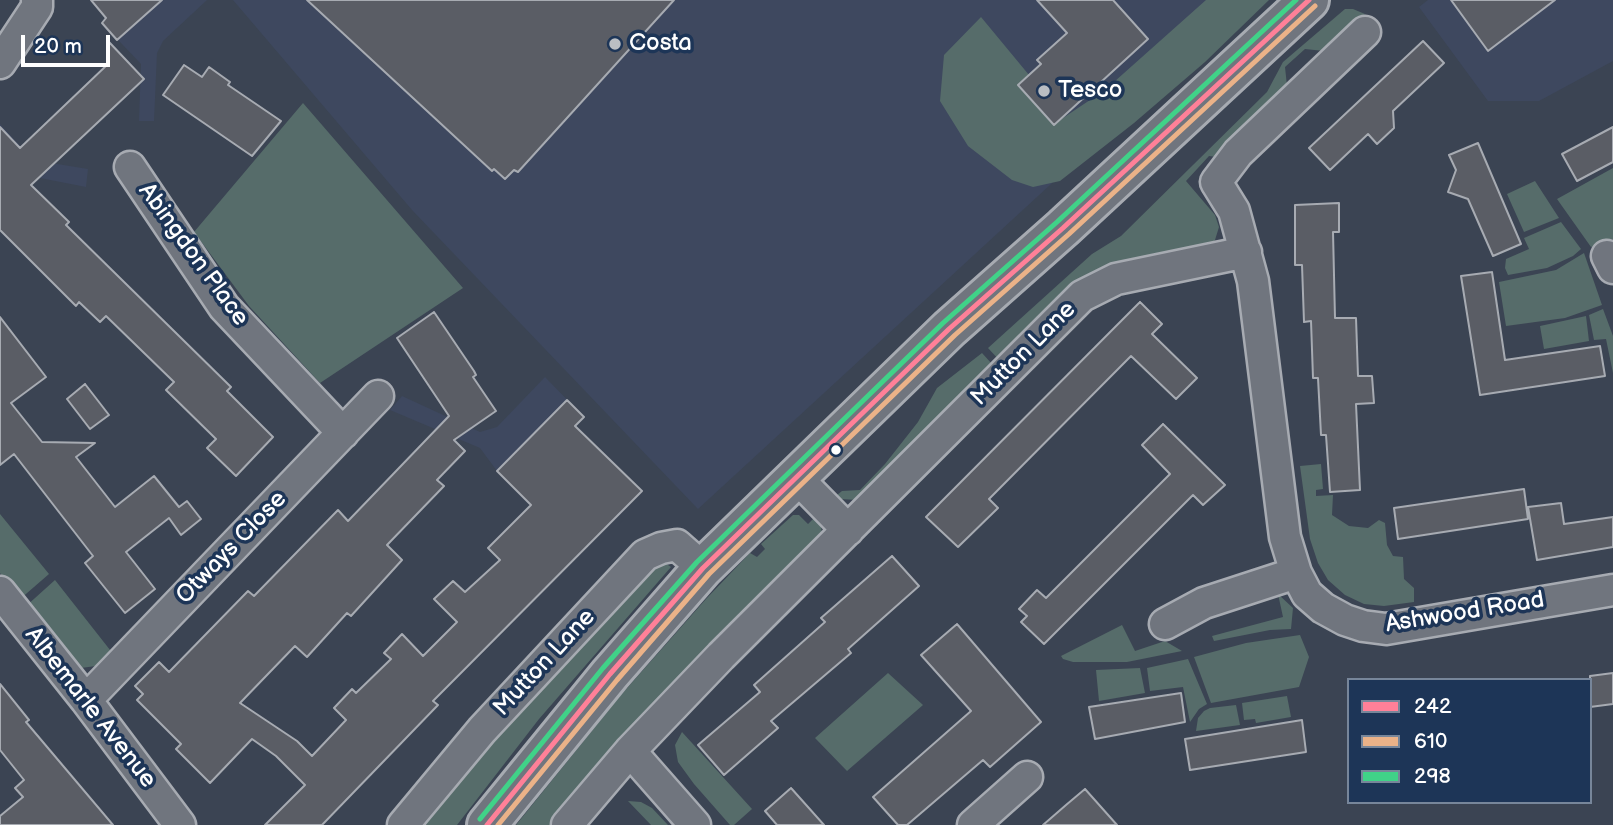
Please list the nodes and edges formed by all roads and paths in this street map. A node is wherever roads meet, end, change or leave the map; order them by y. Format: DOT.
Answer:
graph roads {
  1 [pos="37,0"];
  2 [pos="1310,0"];
  3 [pos="1365,32"];
  4 [pos="0,63"];
  5 [pos="130,167"];
  6 [pos="1246,252"];
  7 [pos="378,396"];
  8 [pos="343,433"];
  9 [pos="795,476"];
  10 [pos="848,530"];
  11 [pos="703,568"];
  12 [pos="1296,573"];
  13 [pos="1613,590"];
  14 [pos="0,592"];
  15 [pos="1165,624"];
  16 [pos="86,700"];
  17 [pos="630,751"];
  18 [pos="1027,777"];
  19 [pos="180,825"];
  20 [pos="403,825"];
  21 [pos="487,825"];
  22 [pos="567,825"];
  23 [pos="695,825"];
  24 [pos="972,825"];
  1 -- 4 [label="street"];
  2 -- 9 [label="main road"];
  3 -- 6 [label="street"];
  5 -- 8 [label="street, Abingdon Place"];
  6 -- 10 [label="street, Mutton Lane"];
  6 -- 12 [label="street, Ashwood Road"];
  7 -- 8 [label="street, Otways Close"];
  8 -- 16 [label="street, Otways Close"];
  9 -- 10 [label="street"];
  9 -- 11 [label="main road"];
  10 -- 17 [label="street, Mutton Lane"];
  11 -- 20 [label="street, Mutton Lane"];
  11 -- 21 [label="main road"];
  12 -- 13 [label="street, Ashwood Road"];
  12 -- 15 [label="street"];
  14 -- 16 [label="street, Albemarle Avenue"];
  16 -- 19 [label="street, Albemarle Avenue"];
  17 -- 22 [label="street, Mutton Lane"];
  17 -- 23 [label="street"];
  18 -- 24 [label="street"];
}
